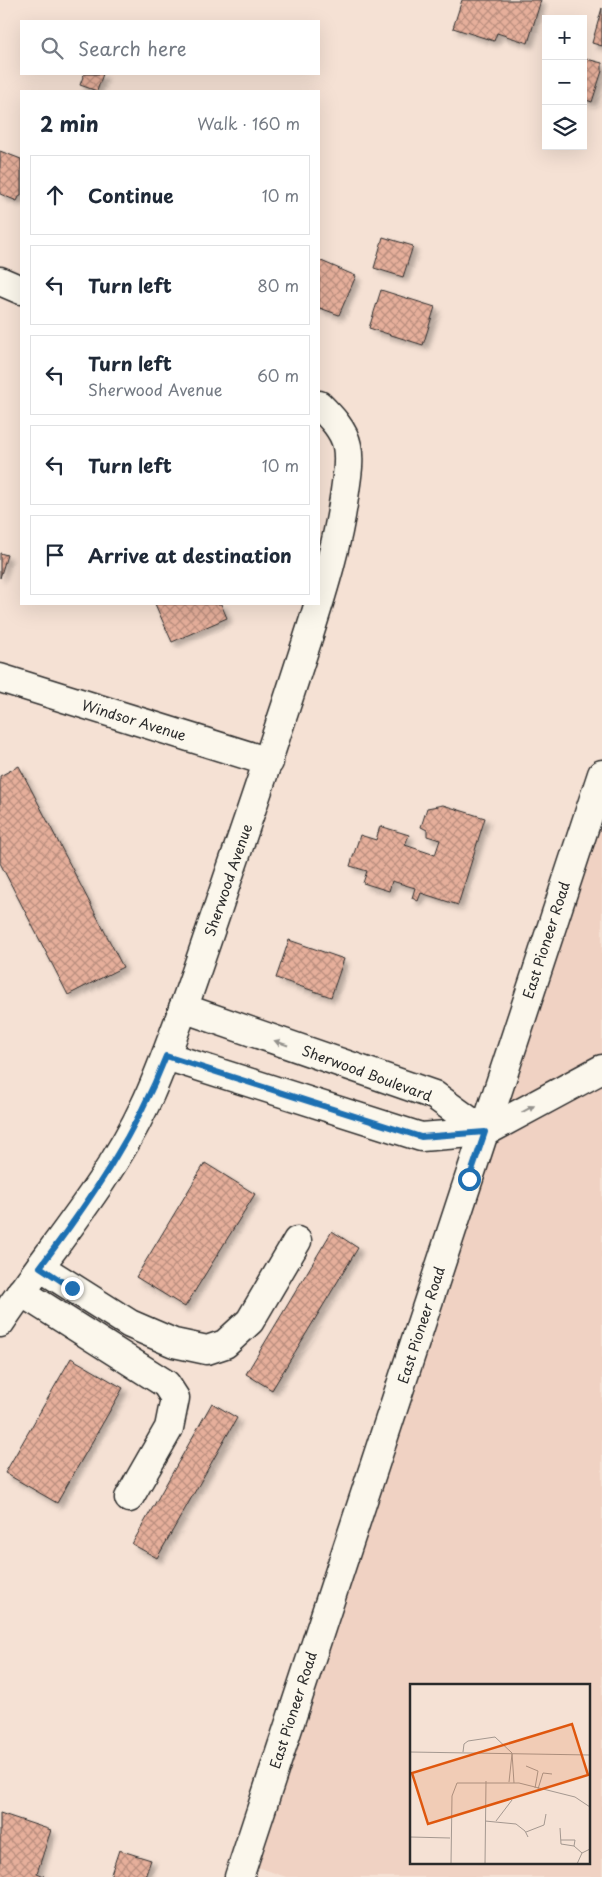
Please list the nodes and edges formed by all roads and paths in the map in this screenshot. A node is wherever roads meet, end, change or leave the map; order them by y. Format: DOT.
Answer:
graph roads {
  1 [pos="0,281"];
  2 [pos="20,290"];
  3 [pos="320,406"];
  4 [pos="320,601"];
  5 [pos="319,605"];
  6 [pos="0,678"];
  7 [pos="269,762"];
  8 [pos="602,774"];
  9 [pos="183,1008"];
  10 [pos="166,1056"];
  11 [pos="602,1069"];
  12 [pos="485,1132"];
  13 [pos="297,1242"];
  14 [pos="40,1267"];
  15 [pos="20,1292"];
  16 [pos="0,1323"];
  17 [pos="129,1498"];
  18 [pos="239,1877"];
  1 -- 2 [label="street"];
  3 -- 4 [label="street, Sherwood Avenue"];
  5 -- 7 [label="street, Sherwood Avenue"];
  6 -- 7 [label="street, Windsor Avenue"];
  7 -- 9 [label="street, Sherwood Avenue"];
  8 -- 12 [label="street, East Pioneer Road"];
  9 -- 10 [label="street, Sherwood Avenue"];
  12 -- 9 [label="street, Sherwood Boulevard, one-way"];
  10 -- 12 [label="street"];
  10 -- 14 [label="street, Sherwood Avenue"];
  12 -- 11 [label="street, one-way"];
  12 -- 18 [label="street, East Pioneer Road"];
  13 -- 14 [label="street"];
  14 -- 15 [label="street, Sherwood Avenue"];
  15 -- 16 [label="street, Sherwood Avenue"];
  15 -- 17 [label="street"];
}
